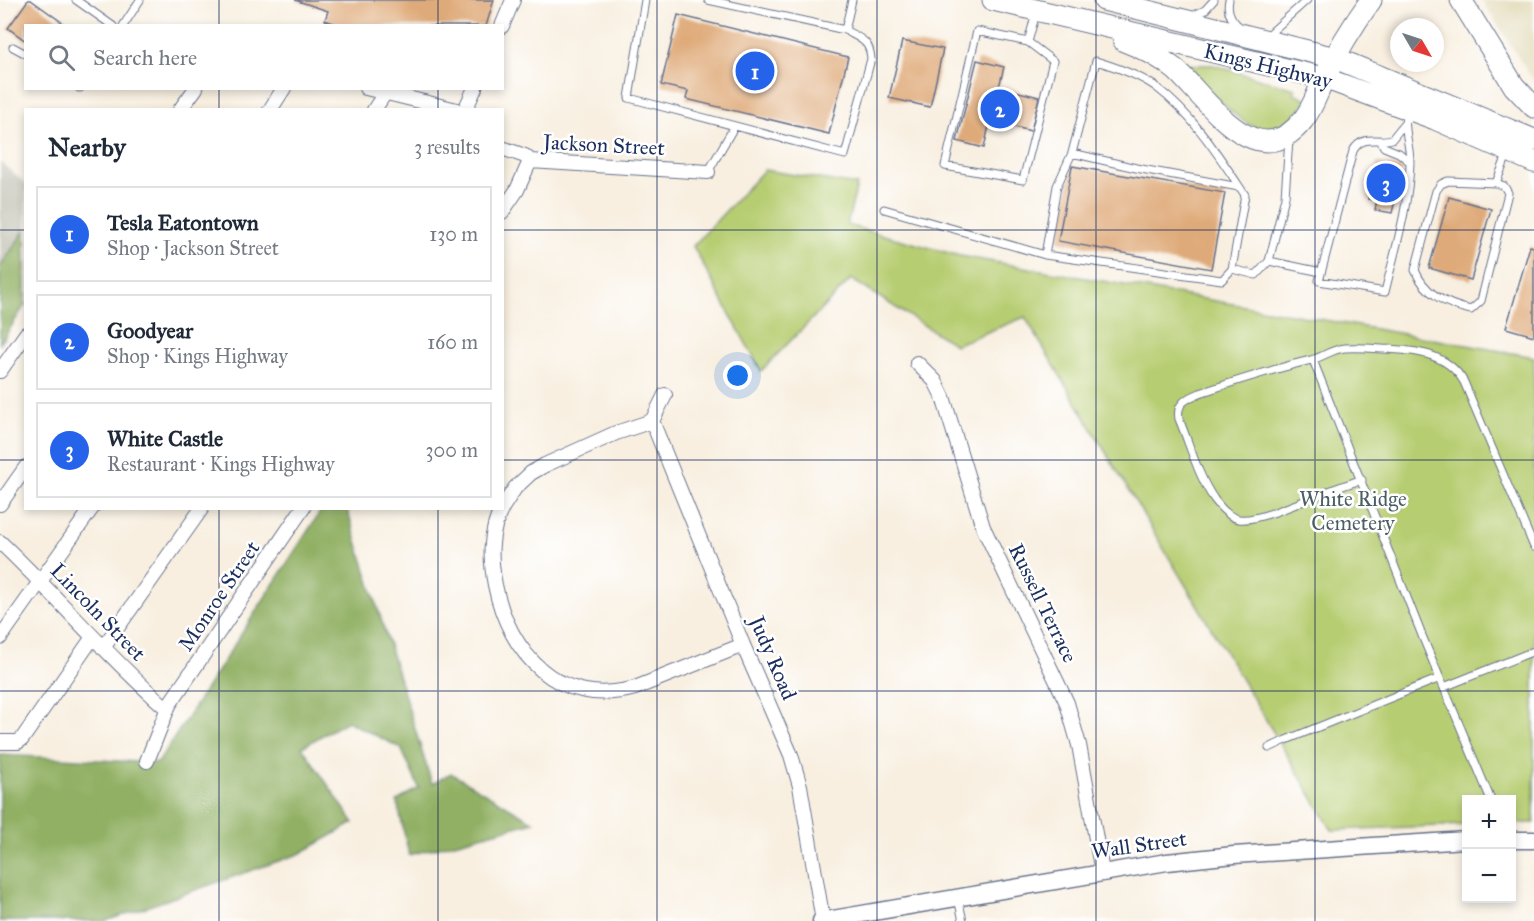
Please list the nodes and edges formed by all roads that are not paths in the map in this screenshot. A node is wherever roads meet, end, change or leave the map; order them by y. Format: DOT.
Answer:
graph roads {
  1 [pos="76,0"];
  2 [pos="140,0"];
  3 [pos="513,0"];
  4 [pos="645,0"];
  5 [pos="708,0"];
  6 [pos="852,0"];
  7 [pos="993,0"];
  8 [pos="1104,0"];
  9 [pos="1214,0"];
  10 [pos="1229,0"];
  11 [pos="1307,0"];
  12 [pos="1371,0"];
  13 [pos="1461,0"];
  14 [pos="1037,10"];
  15 [pos="1068,17"];
  16 [pos="1178,18"];
  17 [pos="110,24"];
  18 [pos="124,24"];
  19 [pos="503,24"];
  20 [pos="845,30"];
  21 [pos="1258,38"];
  22 [pos="1028,42"];
  23 [pos="14,47"];
  24 [pos="24,53"];
  25 [pos="1335,58"];
  26 [pos="1324,78"];
  27 [pos="194,90"];
  28 [pos="283,90"];
  29 [pos="374,90"];
  30 [pos="474,90"];
  31 [pos="385,93"];
  32 [pos="1534,107"];
  33 [pos="181,108"];
  34 [pos="271,108"];
  35 [pos="375,108"];
  36 [pos="449,108"];
  37 [pos="466,108"];
  38 [pos="1405,116"];
  39 [pos="734,127"];
  40 [pos="1290,132"];
  41 [pos="1380,142"];
  42 [pos="504,149"];
  43 [pos="1072,153"];
  44 [pos="1527,155"];
  45 [pos="530,161"];
  46 [pos="1410,162"];
  47 [pos="708,172"];
  48 [pos="1496,183"];
  49 [pos="1239,187"];
  50 [pos="504,209"];
  51 [pos="884,209"];
  52 [pos="1045,255"];
  53 [pos="1269,261"];
  54 [pos="1232,269"];
  55 [pos="1322,272"];
  56 [pos="24,337"];
  57 [pos="1313,360"];
  58 [pos="917,363"];
  59 [pos="0,371"];
  60 [pos="665,395"];
  61 [pos="652,421"];
  62 [pos="24,470"];
  63 [pos="1362,480"];
  64 [pos="0,504"];
  65 [pos="504,505"];
  66 [pos="92,510"];
  67 [pos="201,510"];
  68 [pos="302,510"];
  69 [pos="501,510"];
  70 [pos="0,542"];
  71 [pos="1534,547"];
  72 [pos="40,580"];
  73 [pos="93,637"];
  74 [pos="0,638"];
  75 [pos="743,645"];
  76 [pos="103,648"];
  77 [pos="1534,651"];
  78 [pos="1440,678"];
  79 [pos="1444,687"];
  80 [pos="169,705"];
  81 [pos="0,742"];
  82 [pos="1269,748"];
  83 [pos="147,761"];
  84 [pos="1489,795"];
  85 [pos="1462,840"];
  86 [pos="1516,840"];
  87 [pos="1534,840"];
  88 [pos="1102,872"];
  89 [pos="958,898"];
  90 [pos="830,920"];
  91 [pos="963,921"];
  1 -- 17 [label="lane"];
  2 -- 18 [label="lane"];
  3 -- 19 [label="street"];
  4 -- 39 [label="lane"];
  5 -- 20 [label="lane"];
  6 -- 20 [label="lane"];
  7 -- 14 [label="main road, Kings Highway"];
  8 -- 16 [label="main road, Kings Highway"];
  9 -- 16 [label="lane"];
  10 -- 21 [label="lane"];
  11 -- 21 [label="lane"];
  12 -- 25 [label="main road"];
  13 -- 32 [label="main road"];
  14 -- 15 [label="main road, Kings Highway"];
  14 -- 22 [label="lane"];
  15 -- 26 [label="main road, Kings Highway"];
  15 -- 40 [label="main road"];
  16 -- 21 [label="main road, Kings Highway"];
  20 -- 39 [label="lane"];
  21 -- 25 [label="main road, Kings Highway"];
  22 -- 22 [label="lane"];
  23 -- 24 [label="lane"];
  25 -- 26 [label="main road"];
  25 -- 44 [label="main road, Kings Highway"];
  26 -- 38 [label="main road, Kings Highway"];
  26 -- 40 [label="main road"];
  27 -- 33 [label="street"];
  28 -- 34 [label="street"];
  29 -- 31 [label="street"];
  30 -- 37 [label="street"];
  31 -- 35 [label="street"];
  31 -- 36 [label="street"];
  38 -- 41 [label="lane"];
  38 -- 44 [label="main road, Kings Highway"];
  38 -- 46 [label="lane"];
  39 -- 47 [label="lane"];
  40 -- 53 [label="lane"];
  41 -- 46 [label="lane"];
  41 -- 55 [label="lane"];
  42 -- 45 [label="street, Jackson Street"];
  43 -- 49 [label="lane"];
  43 -- 49 [label="lane"];
  43 -- 52 [label="lane"];
  44 -- 48 [label="lane"];
  45 -- 47 [label="street, Jackson Street"];
  45 -- 50 [label="street"];
  46 -- 55 [label="lane"];
  48 -- 48 [label="lane"];
  49 -- 54 [label="lane"];
  51 -- 52 [label="lane"];
  52 -- 54 [label="lane"];
  53 -- 54 [label="lane"];
  53 -- 55 [label="lane"];
  56 -- 59 [label="street"];
  57 -- 63 [label="lane"];
  57 -- 63 [label="lane"];
  57 -- 71 [label="lane"];
  58 -- 88 [label="street, Russell Terrace"];
  60 -- 61 [label="street"];
  61 -- 65 [label="street"];
  61 -- 75 [label="street, Judy Road"];
  62 -- 64 [label="street"];
  63 -- 78 [label="lane"];
  66 -- 72 [label="street"];
  67 -- 76 [label="street"];
  68 -- 80 [label="street, Monroe Street"];
  69 -- 75 [label="street"];
  70 -- 72 [label="street, Lincoln Street"];
  72 -- 73 [label="street, Lincoln Street"];
  72 -- 74 [label="street"];
  73 -- 76 [label="street, Lincoln Street"];
  73 -- 81 [label="street"];
  75 -- 90 [label="street, Judy Road"];
  76 -- 80 [label="street, Lincoln Street"];
  77 -- 79 [label="lane"];
  78 -- 79 [label="lane"];
  78 -- 82 [label="lane"];
  79 -- 84 [label="lane"];
  80 -- 83 [label="street, Monroe Street"];
  85 -- 88 [label="street, Wall Street"];
  86 -- 87 [label="street"];
  88 -- 89 [label="street, Wall Street"];
  89 -- 90 [label="street, Wall Street"];
  89 -- 91 [label="lane"];
}
